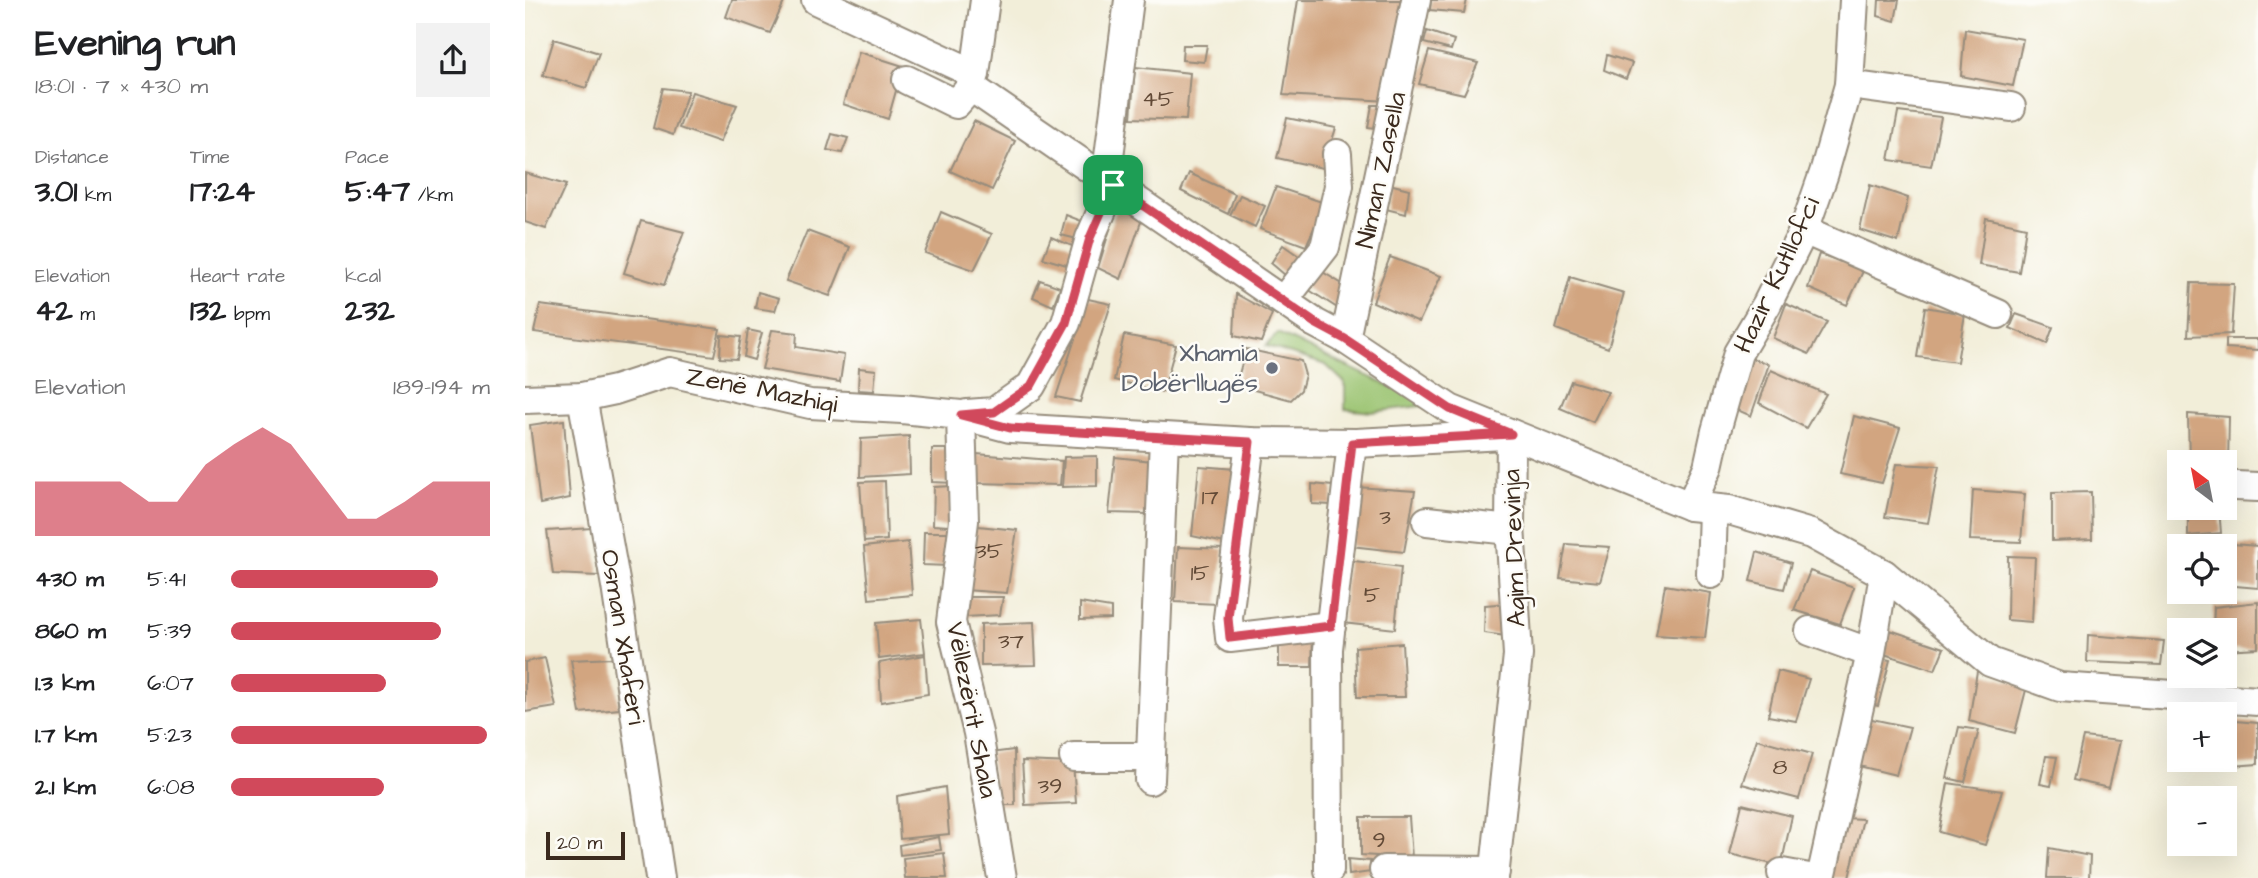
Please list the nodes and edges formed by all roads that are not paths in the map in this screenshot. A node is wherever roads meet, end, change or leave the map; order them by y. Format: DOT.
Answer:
graph roads {
  1 [pos="816,0"];
  2 [pos="985,0"];
  3 [pos="1129,0"];
  4 [pos="1416,0"];
  5 [pos="1854,0"];
  6 [pos="908,80"];
  7 [pos="973,80"];
  8 [pos="1849,85"];
  9 [pos="2011,107"];
  10 [pos="1337,154"];
  11 [pos="1109,183"];
  12 [pos="1804,230"];
  13 [pos="1283,301"];
  14 [pos="1998,314"];
  15 [pos="1345,339"];
  16 [pos="582,397"];
  17 [pos="525,399"];
  18 [pos="961,415"];
  19 [pos="1511,434"];
  20 [pos="1164,438"];
  21 [pos="1250,442"];
  22 [pos="1352,443"];
  23 [pos="1702,507"];
  24 [pos="1427,521"];
  25 [pos="1510,530"];
  26 [pos="1711,574"];
  27 [pos="1884,574"];
  28 [pos="1331,626"];
  29 [pos="1810,631"];
  30 [pos="1871,653"];
  31 [pos="2258,701"];
  32 [pos="1074,757"];
  33 [pos="1329,870"];
  34 [pos="1384,870"];
  35 [pos="1781,873"];
  36 [pos="1420,874"];
  37 [pos="1494,874"];
  38 [pos="660,878"];
  39 [pos="1003,878"];
  40 [pos="1809,878"];
  41 [pos="1821,878"];
  1 -- 7 [label="street"];
  2 -- 7 [label="street"];
  3 -- 11 [label="street"];
  4 -- 15 [label="street, Niman Zasella"];
  5 -- 8 [label="street, Hazir Kutllofci"];
  6 -- 7 [label="street"];
  7 -- 11 [label="street"];
  8 -- 9 [label="street"];
  8 -- 12 [label="street, Hazir Kutllofci"];
  10 -- 13 [label="street"];
  11 -- 13 [label="street"];
  11 -- 18 [label="street"];
  12 -- 14 [label="street"];
  12 -- 23 [label="street, Hazir Kutllofci"];
  13 -- 15 [label="street"];
  15 -- 19 [label="street"];
  16 -- 17 [label="street, Zenë Mazhiqi"];
  16 -- 18 [label="street, Zenë Mazhiqi"];
  16 -- 38 [label="street, Osman Xhaferi"];
  18 -- 20 [label="street, Agim Drevinja"];
  18 -- 39 [label="street, Vëllezërit Shala"];
  19 -- 22 [label="street, Agim Drevinja"];
  19 -- 23 [label="street"];
  19 -- 25 [label="street, Agim Drevinja"];
  20 -- 21 [label="street, Agim Drevinja"];
  20 -- 32 [label="street"];
  21 -- 22 [label="street, Agim Drevinja"];
  21 -- 28 [label="street"];
  22 -- 28 [label="street"];
  23 -- 26 [label="street"];
  23 -- 27 [label="street"];
  24 -- 25 [label="street"];
  25 -- 37 [label="street, Agim Drevinja"];
  27 -- 30 [label="street"];
  27 -- 31 [label="street"];
  28 -- 33 [label="street"];
  29 -- 30 [label="street"];
  30 -- 41 [label="street"];
  34 -- 36 [label="street"];
  35 -- 40 [label="street"];
  36 -- 37 [label="street"];
}
